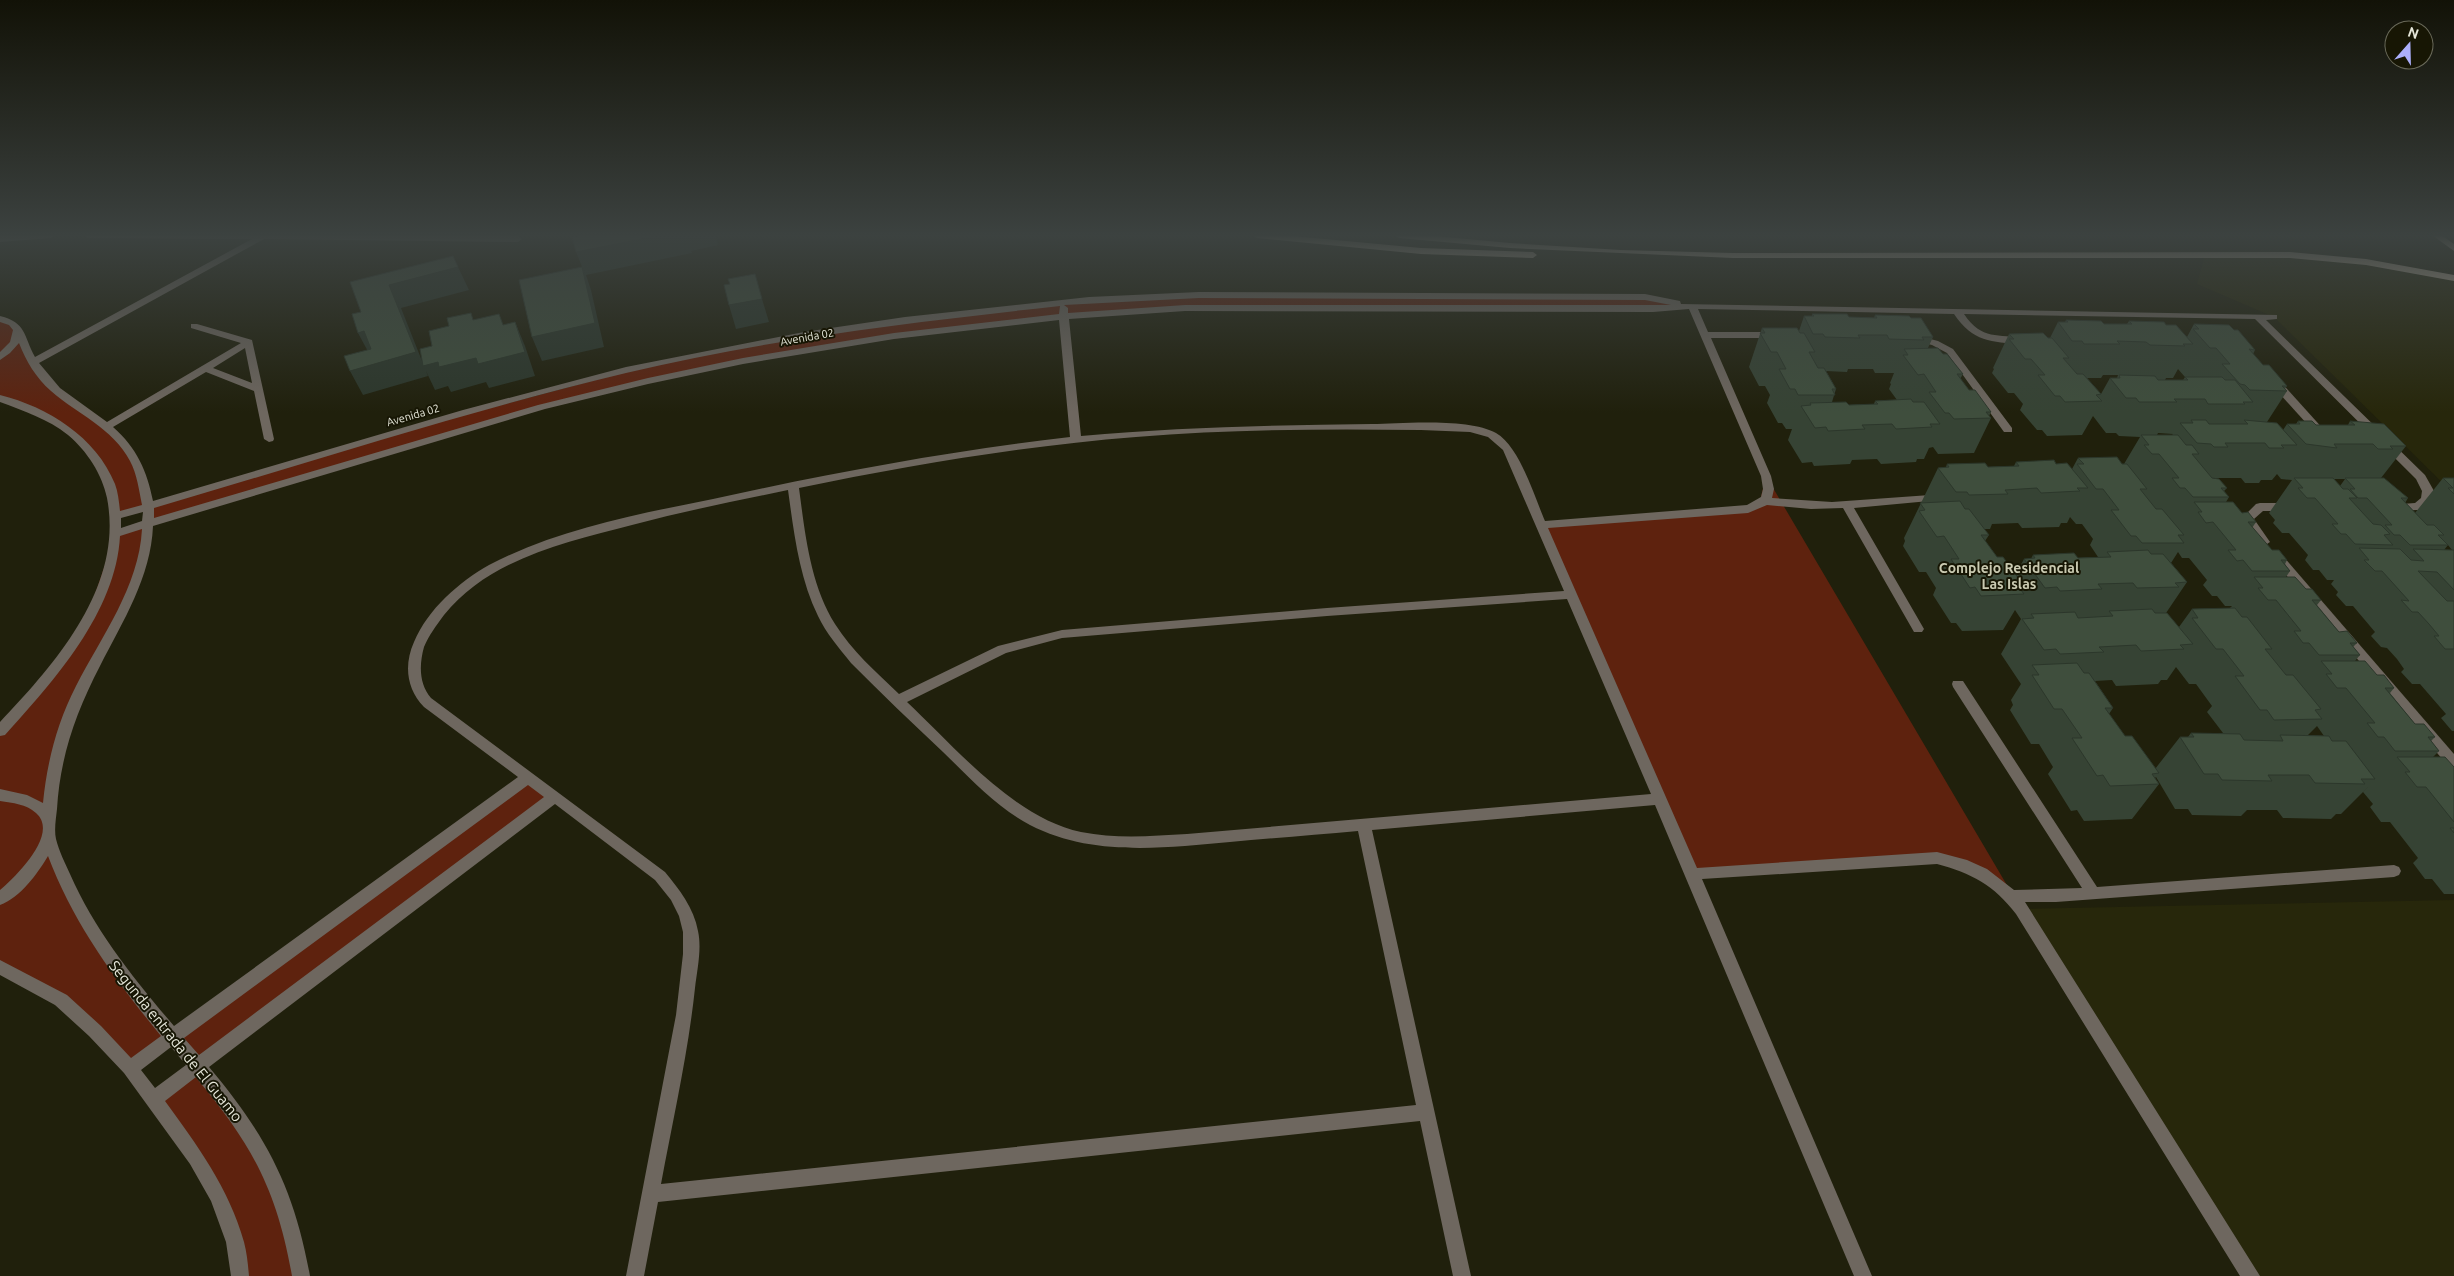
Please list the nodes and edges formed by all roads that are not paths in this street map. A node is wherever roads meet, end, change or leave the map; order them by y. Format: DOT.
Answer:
graph roads {
  1 [pos="158,295"];
  2 [pos="1262,295"];
  3 [pos="1402,295"];
  4 [pos="1062,303"];
  5 [pos="1692,306"];
  6 [pos="1957,311"];
  7 [pos="1064,316"];
  8 [pos="2258,317"];
  9 [pos="2274,317"];
  10 [pos="0,319"];
  11 [pos="194,326"];
  12 [pos="18,330"];
  13 [pos="1705,335"];
  14 [pos="1784,335"];
  15 [pos="1900,337"];
  16 [pos="2030,341"];
  17 [pos="249,342"];
  18 [pos="0,356"];
  19 [pos="34,362"];
  20 [pos="205,368"];
  21 [pos="2268,373"];
  22 [pos="259,389"];
  23 [pos="0,398"];
  24 [pos="108,426"];
  25 [pos="415,427"];
  26 [pos="2008,430"];
  27 [pos="2324,436"];
  28 [pos="269,439"];
  29 [pos="1076,440"];
  30 [pos="420,443"];
  31 [pos="793,485"];
  32 [pos="1954,495"];
  33 [pos="1766,501"];
  34 [pos="1847,506"];
  35 [pos="147,507"];
  36 [pos="2299,508"];
  37 [pos="2377,508"];
  38 [pos="2397,508"];
  39 [pos="116,516"];
  40 [pos="2409,521"];
  41 [pos="147,524"];
  42 [pos="1542,524"];
  43 [pos="116,533"];
  44 [pos="1572,595"];
  45 [pos="1918,630"];
  46 [pos="1958,684"];
  47 [pos="896,701"];
  48 [pos="0,731"];
  49 [pos="2454,763"];
  50 [pos="528,777"];
  51 [pos="0,795"];
  52 [pos="555,796"];
  53 [pos="1660,799"];
  54 [pos="49,820"];
  55 [pos="1364,824"];
  56 [pos="49,839"];
  57 [pos="2394,872"];
  58 [pos="1692,874"];
  59 [pos="2092,893"];
  60 [pos="2011,896"];
  61 [pos="0,899"];
  62 [pos="0,966"];
  63 [pos="172,1036"];
  64 [pos="198,1066"];
  65 [pos="130,1068"];
  66 [pos="153,1100"];
  67 [pos="1426,1112"];
  68 [pos="650,1194"];
  69 [pos="240,1276"];
  70 [pos="301,1276"];
  71 [pos="635,1276"];
  72 [pos="1462,1276"];
  73 [pos="1863,1276"];
  74 [pos="2251,1276"];
  1 -- 19 [label="street"];
  2 -- 4 [label="street, Avenida 02"];
  3 -- 5 [label="street, Avenida 02"];
  4 -- 7 [label="street"];
  4 -- 25 [label="street, Avenida 02"];
  5 -- 6 [label="street"];
  5 -- 7 [label="street, Avenida 02"];
  5 -- 13 [label="street"];
  6 -- 8 [label="street"];
  6 -- 16 [label="street"];
  7 -- 29 [label="street"];
  7 -- 30 [label="street, Avenida 02"];
  8 -- 9 [label="street"];
  8 -- 38 [label="street"];
  10 -- 12 [label="street"];
  11 -- 17 [label="street"];
  12 -- 18 [label="street"];
  12 -- 19 [label="street"];
  13 -- 14 [label="street"];
  13 -- 33 [label="street"];
  15 -- 26 [label="street"];
  17 -- 20 [label="street"];
  17 -- 22 [label="street"];
  19 -- 24 [label="street"];
  20 -- 22 [label="street"];
  20 -- 24 [label="street"];
  21 -- 27 [label="street"];
  22 -- 28 [label="street"];
  23 -- 39 [label="street"];
  24 -- 35 [label="street"];
  25 -- 30 [label="street"];
  25 -- 35 [label="street, Avenida 02"];
  29 -- 31 [label="street"];
  29 -- 42 [label="street"];
  30 -- 41 [label="street, Avenida 02"];
  31 -- 47 [label="street"];
  31 -- 50 [label="street"];
  32 -- 34 [label="street"];
  33 -- 34 [label="street"];
  33 -- 42 [label="street"];
  34 -- 45 [label="street"];
  35 -- 39 [label="street, Avenida 02"];
  35 -- 41 [label="street"];
  36 -- 49 [label="street"];
  37 -- 38 [label="street"];
  38 -- 40 [label="street"];
  39 -- 43 [label="street"];
  41 -- 43 [label="street, Avenida 02"];
  41 -- 54 [label="street"];
  42 -- 44 [label="street"];
  43 -- 48 [label="street"];
  44 -- 47 [label="street"];
  44 -- 53 [label="street"];
  46 -- 59 [label="street"];
  47 -- 55 [label="street"];
  50 -- 52 [label="street"];
  50 -- 63 [label="street"];
  51 -- 54 [label="street"];
  52 -- 64 [label="street"];
  52 -- 68 [label="street"];
  53 -- 55 [label="street"];
  53 -- 58 [label="street"];
  54 -- 56 [label="street"];
  55 -- 67 [label="street"];
  56 -- 61 [label="street"];
  56 -- 63 [label="street, Segunda entrada de El Guamo"];
  57 -- 59 [label="street"];
  58 -- 60 [label="street"];
  58 -- 73 [label="street"];
  59 -- 60 [label="street"];
  60 -- 74 [label="street"];
  62 -- 65 [label="street"];
  63 -- 64 [label="street, Segunda entrada de El Guamo"];
  63 -- 65 [label="street"];
  64 -- 66 [label="street"];
  64 -- 70 [label="street, Segunda entrada de El Guamo"];
  65 -- 66 [label="street"];
  66 -- 69 [label="street"];
  67 -- 68 [label="street"];
  67 -- 72 [label="street"];
  68 -- 71 [label="street"];
}
